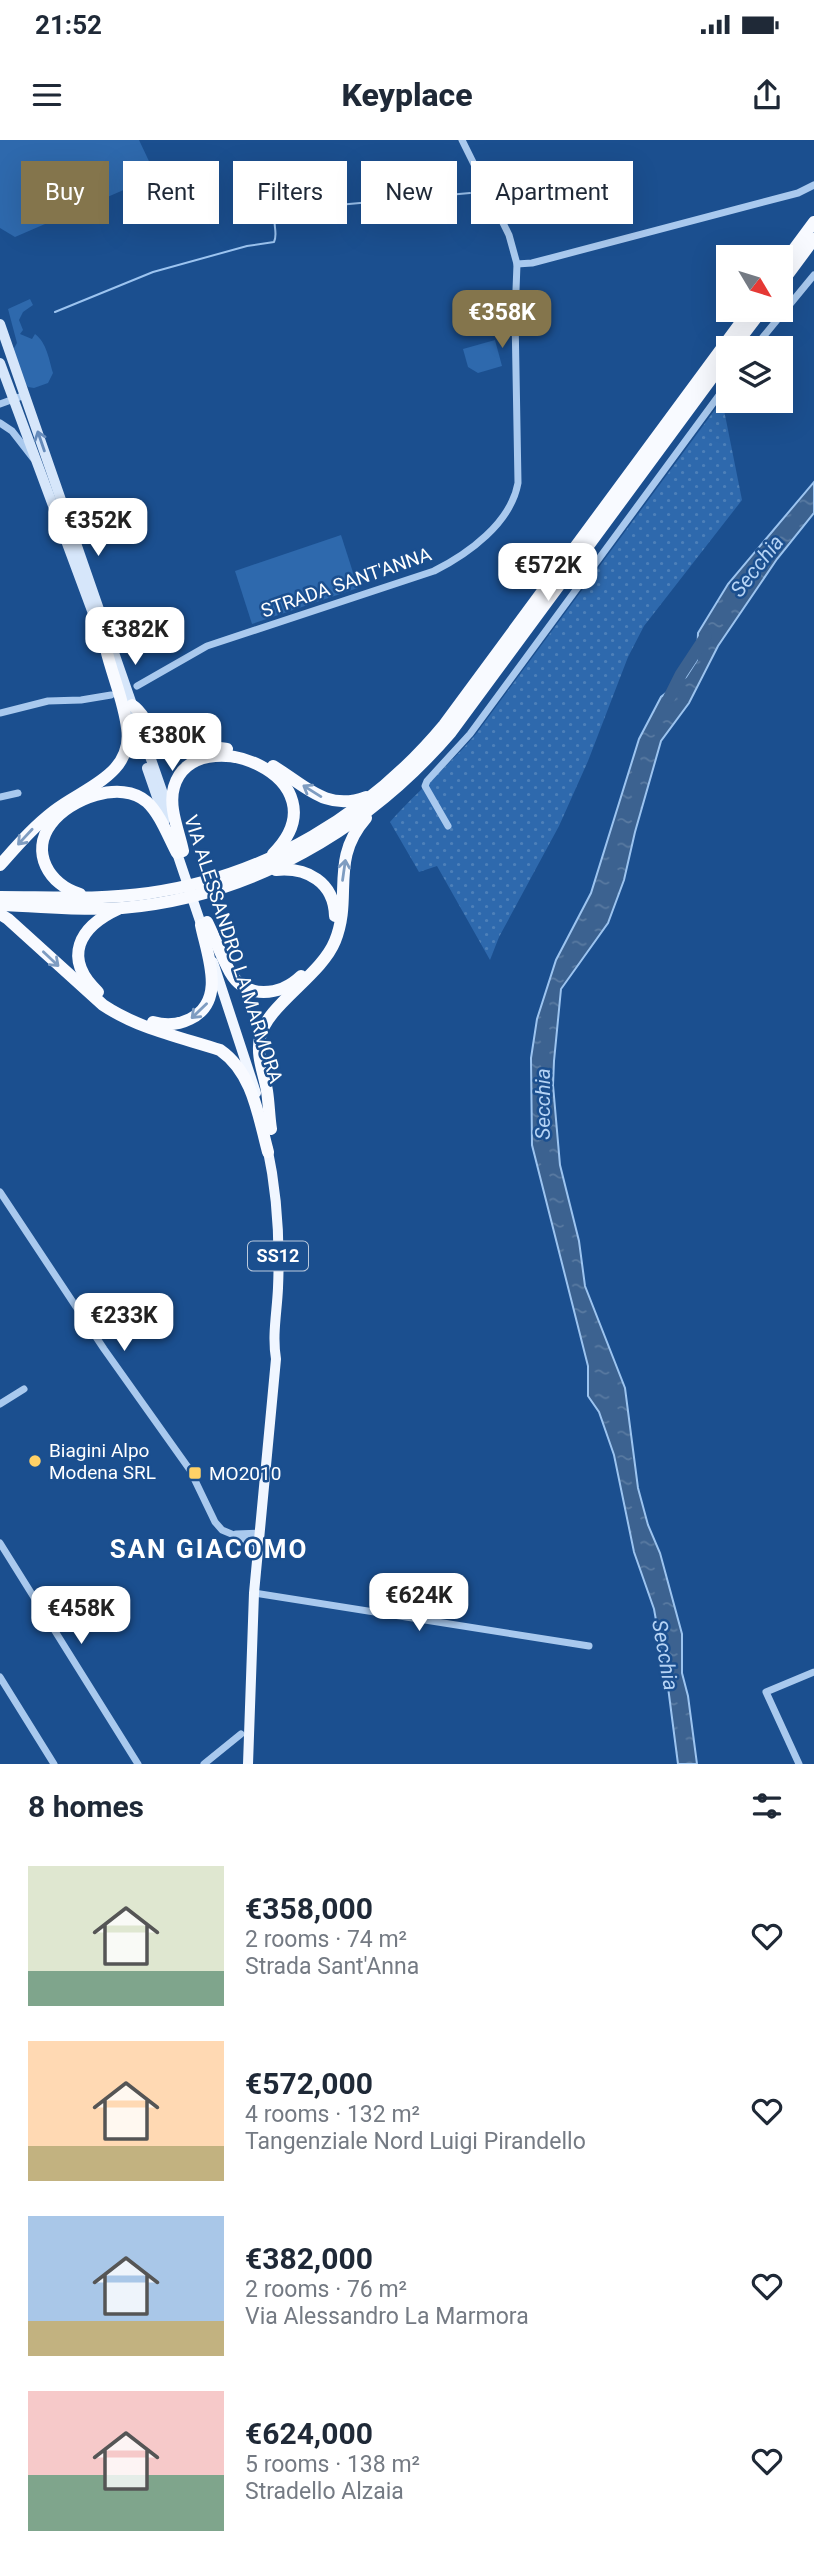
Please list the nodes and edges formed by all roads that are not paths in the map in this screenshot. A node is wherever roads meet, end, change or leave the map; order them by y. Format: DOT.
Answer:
graph roads {
  1 [pos="462,140"];
  2 [pos="814,185"];
  3 [pos="814,222"];
  4 [pos="814,239"];
  5 [pos="793,250"];
  6 [pos="517,264"];
  7 [pos="793,267"];
  8 [pos="814,275"];
  9 [pos="741,322"];
  10 [pos="753,322"];
  11 [pos="0,324"];
  12 [pos="742,336"];
  13 [pos="764,336"];
  14 [pos="0,363"];
  15 [pos="716,372"];
  16 [pos="26,395"];
  17 [pos="13,399"];
  18 [pos="716,399"];
  19 [pos="0,404"];
  20 [pos="0,423"];
  21 [pos="34,460"];
  22 [pos="106,649"];
  23 [pos="137,686"];
  24 [pos="111,695"];
  25 [pos="132,705"];
  26 [pos="0,713"];
  27 [pos="18,793"];
  28 [pos="380,796"];
  29 [pos="0,797"];
  30 [pos="448,826"];
  31 [pos="180,852"];
  32 [pos="0,865"];
  33 [pos="268,865"];
  34 [pos="0,897"];
  35 [pos="94,897"];
  36 [pos="0,905"];
  37 [pos="122,908"];
  38 [pos="0,914"];
  39 [pos="204,923"];
  40 [pos="271,1129"];
  41 [pos="268,1152"];
  42 [pos="0,1192"];
  43 [pos="276,1359"];
  44 [pos="24,1389"];
  45 [pos="0,1404"];
  46 [pos="258,1539"];
  47 [pos="0,1543"];
  48 [pos="254,1593"];
  49 [pos="589,1646"];
  50 [pos="814,1672"];
  51 [pos="0,1678"];
  52 [pos="241,1734"];
  53 [pos="54,1764"];
  54 [pos="138,1764"];
  55 [pos="204,1764"];
  56 [pos="248,1764"];
  57 [pos="799,1764"];
  1 -- 6 [label="street, STRADA SANT'ANNA"];
  2 -- 6 [label="street"];
  3 -- 5 [label="highway"];
  4 -- 7 [label="highway"];
  6 -- 23 [label="street, STRADA SANT'ANNA"];
  8 -- 13 [label="street"];
  9 -- 28 [label="highway"];
  10 -- 12 [label="highway"];
  11 -- 16 [label="main road, VIA ALESSANDRO LA MARMORA"];
  14 -- 17 [label="main road, VIA ALESSANDRO LA MARMORA"];
  15 -- 28 [label="highway"];
  16 -- 17 [label="street"];
  25 -- 16 [label="main road, VIA ALESSANDRO LA MARMORA, one-way"];
  17 -- 19 [label="street"];
  17 -- 21 [label="main road, VIA ALESSANDRO LA MARMORA"];
  18 -- 30 [label="street"];
  20 -- 21 [label="street"];
  21 -- 22 [label="main road, VIA ALESSANDRO LA MARMORA"];
  22 -- 31 [label="main road, VIA ALESSANDRO LA MARMORA"];
  22 -- 32 [label="highway, one-way"];
  24 -- 26 [label="street"];
  28 -- 25 [label="highway, one-way"];
  25 -- 31 [label="main road, VIA ALESSANDRO LA MARMORA"];
  27 -- 29 [label="street"];
  28 -- 33 [label="highway"];
  40 -- 28 [label="highway, one-way"];
  31 -- 33 [label="highway"];
  31 -- 35 [label="highway"];
  31 -- 39 [label="main road, VIA ALESSANDRO LA MARMORA"];
  33 -- 35 [label="highway"];
  33 -- 37 [label="highway"];
  33 -- 39 [label="highway"];
  34 -- 35 [label="highway"];
  36 -- 37 [label="highway"];
  39 -- 37 [label="highway, one-way"];
  38 -- 41 [label="highway, one-way"];
  39 -- 40 [label="main road, VIA ALESSANDRO LA MARMORA"];
  39 -- 41 [label="main road, VIA ALESSANDRO LA MARMORA"];
  40 -- 43 [label="main road, VIA ALESSANDRO LA MARMORA"];
  41 -- 43 [label="main road, VIA ALESSANDRO LA MARMORA / SS12"];
  42 -- 46 [label="street"];
  43 -- 46 [label="main road, VIA ALESSANDRO LA MARMORA / SS12"];
  44 -- 45 [label="street"];
  46 -- 48 [label="main road, VIA ALESSANDRO LA MARMORA"];
  47 -- 54 [label="street"];
  48 -- 49 [label="street"];
  48 -- 56 [label="main road, VIA ALESSANDRO LA MARMORA"];
  50 -- 57 [label="street"];
  51 -- 53 [label="street"];
  52 -- 55 [label="street"];
}
